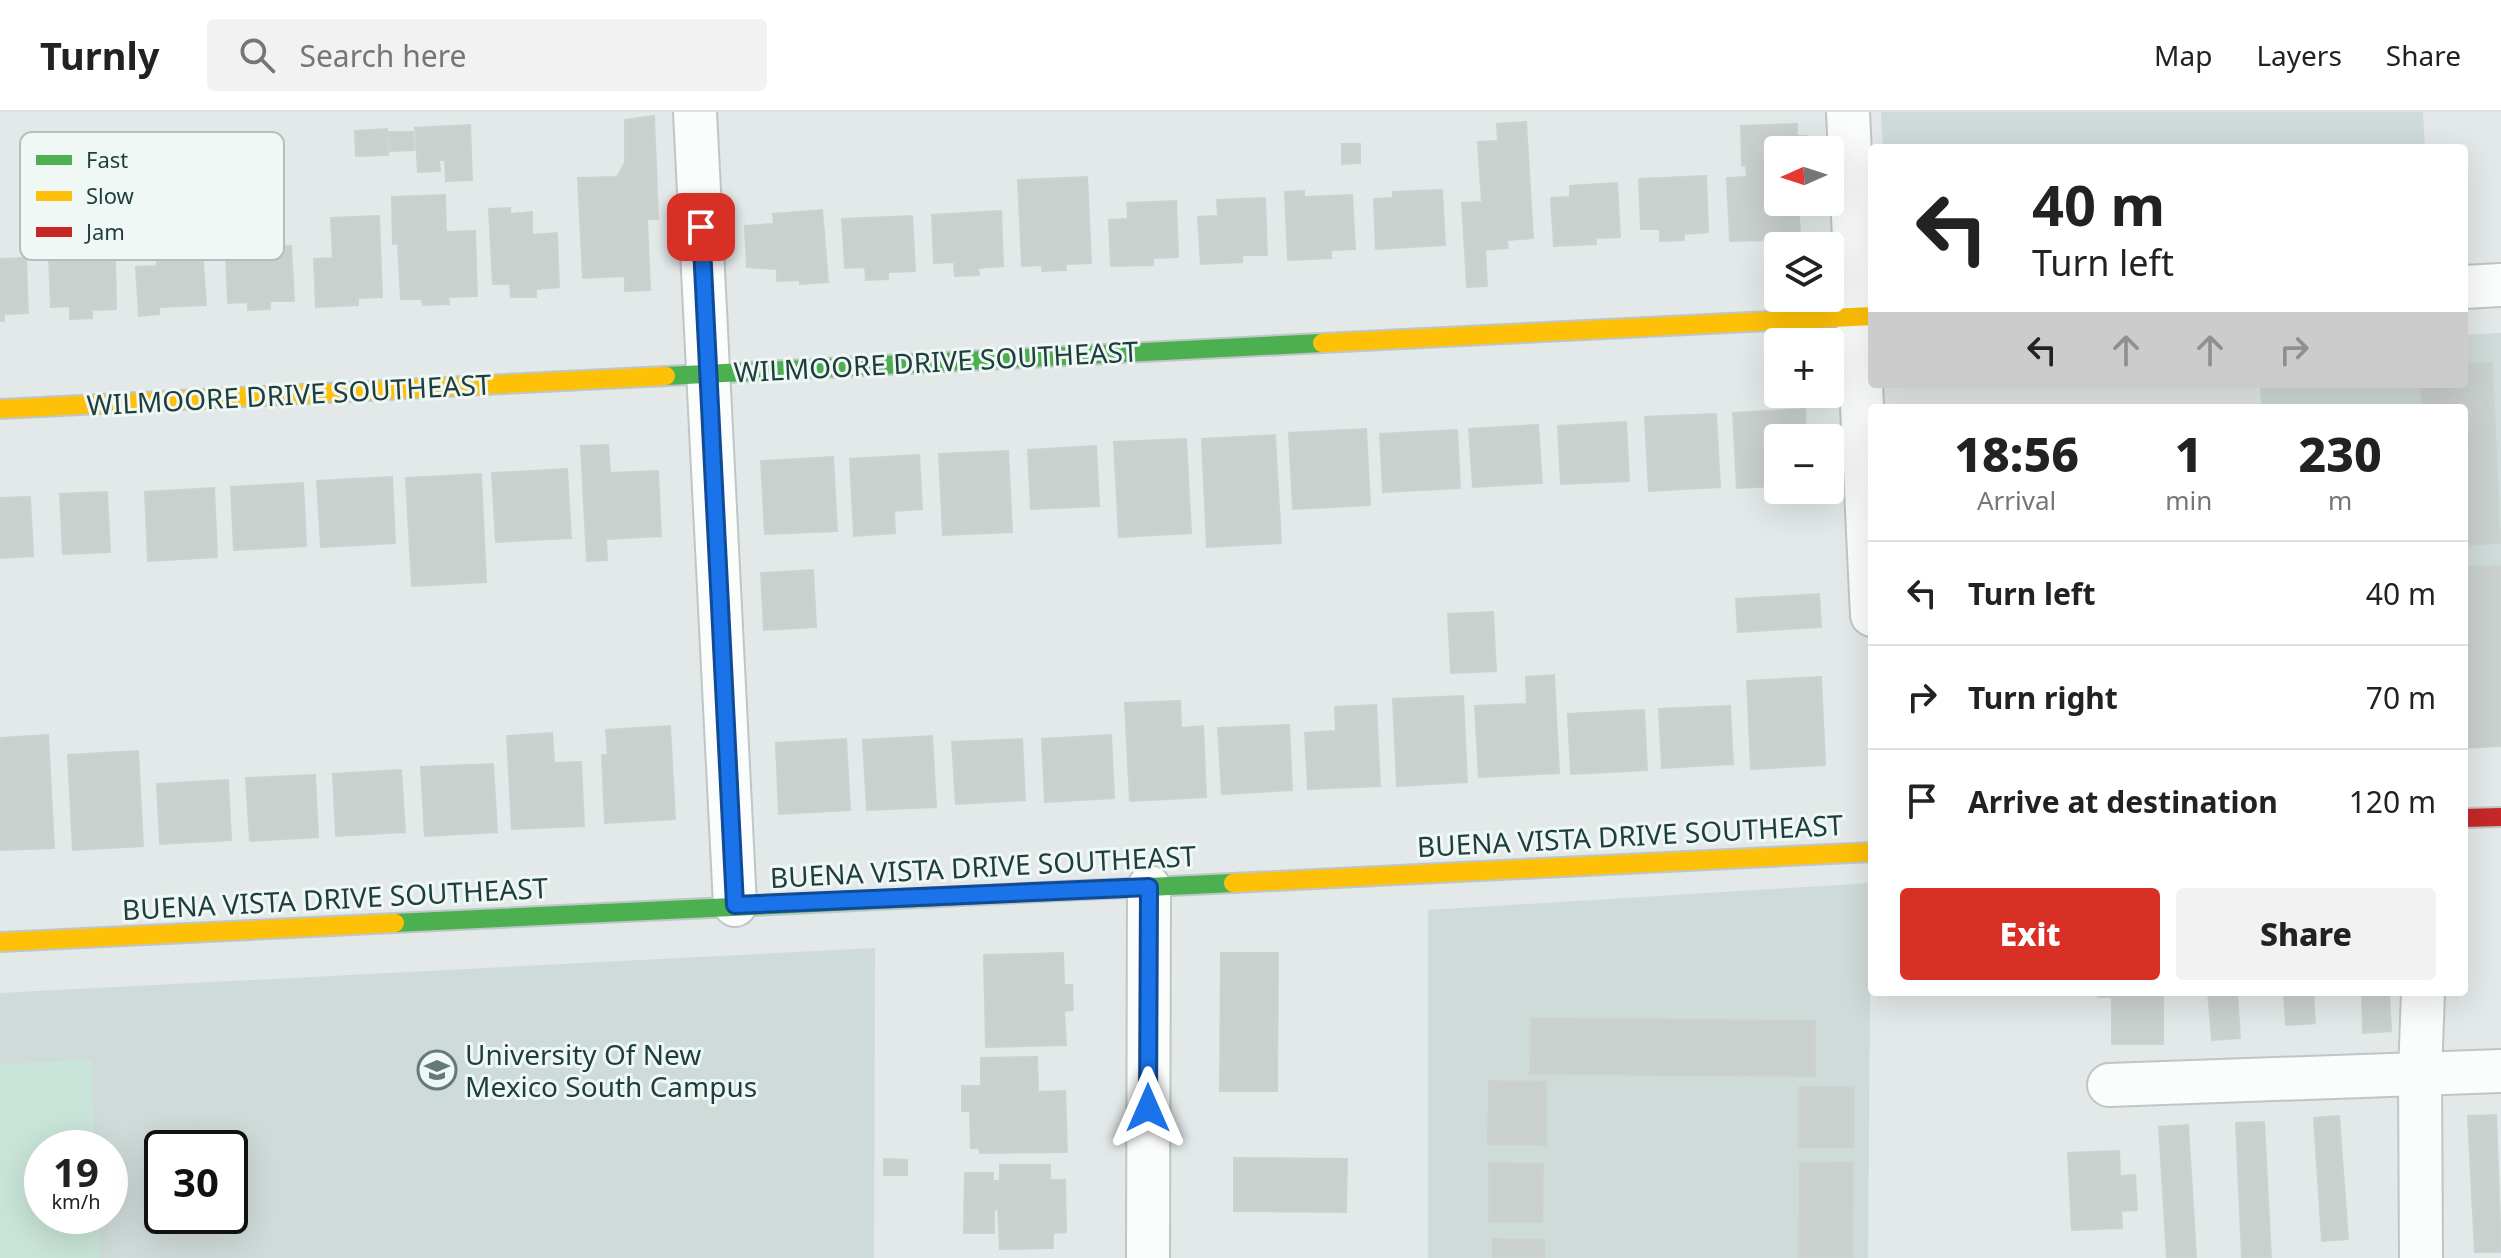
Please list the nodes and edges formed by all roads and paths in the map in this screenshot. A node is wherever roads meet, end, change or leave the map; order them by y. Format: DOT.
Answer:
graph roads {
  1 [pos="695,112"];
  2 [pos="1848,112"];
  3 [pos="2501,285"];
  4 [pos="2468,287"];
  5 [pos="1864,316"];
  6 [pos="709,372"];
  7 [pos="0,409"];
  8 [pos="1868,466"];
  9 [pos="2501,817"];
  10 [pos="2468,818"];
  11 [pos="1868,852"];
  12 [pos="1149,887"];
  13 [pos="735,905"];
  14 [pos="0,942"];
  15 [pos="2423,996"];
  16 [pos="2501,1071"];
  17 [pos="2420,1074"];
  18 [pos="2109,1085"];
  19 [pos="1148,1258"];
  20 [pos="2421,1258"];
  1 -- 6 [label="street"];
  2 -- 5 [label="street"];
  3 -- 4 [label="street"];
  5 -- 6 [label="street, WILMOORE DRIVE SOUTHEAST"];
  5 -- 8 [label="street"];
  6 -- 7 [label="street, WILMOORE DRIVE SOUTHEAST"];
  6 -- 13 [label="street"];
  9 -- 10 [label="street"];
  11 -- 12 [label="street, BUENA VISTA DRIVE SOUTHEAST"];
  12 -- 13 [label="street, BUENA VISTA DRIVE SOUTHEAST"];
  12 -- 19 [label="street"];
  13 -- 14 [label="street, BUENA VISTA DRIVE SOUTHEAST"];
  15 -- 17 [label="street"];
  16 -- 17 [label="street"];
  17 -- 18 [label="street"];
  17 -- 20 [label="street"];
}
